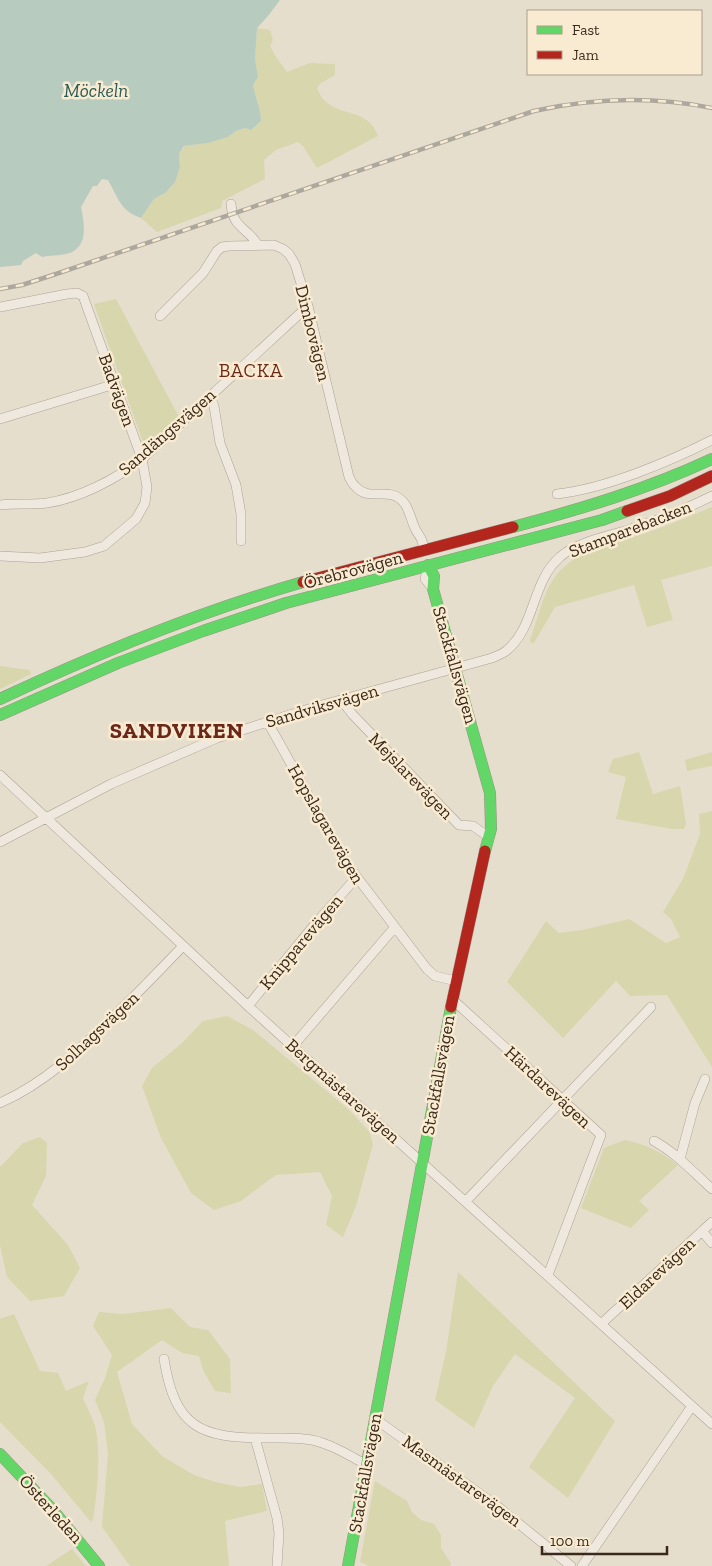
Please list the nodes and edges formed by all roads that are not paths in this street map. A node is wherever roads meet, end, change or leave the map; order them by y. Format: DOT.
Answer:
graph roads {
  1 [pos="231,204"];
  2 [pos="258,245"];
  3 [pos="308,306"];
  4 [pos="0,307"];
  5 [pos="160,316"];
  6 [pos="115,384"];
  7 [pos="210,396"];
  8 [pos="0,419"];
  9 [pos="712,440"];
  10 [pos="142,459"];
  11 [pos="712,459"];
  12 [pos="712,476"];
  13 [pos="557,494"];
  14 [pos="712,496"];
  15 [pos="0,505"];
  16 [pos="241,541"];
  17 [pos="423,551"];
  18 [pos="0,556"];
  19 [pos="428,565"];
  20 [pos="456,667"];
  21 [pos="0,698"];
  22 [pos="341,700"];
  23 [pos="0,715"];
  24 [pos="267,721"];
  25 [pos="0,775"];
  26 [pos="46,817"];
  27 [pos="489,837"];
  28 [pos="0,842"];
  29 [pos="356,878"];
  30 [pos="394,927"];
  31 [pos="183,946"];
  32 [pos="456,981"];
  33 [pos="452,999"];
  34 [pos="248,1006"];
  35 [pos="651,1007"];
  36 [pos="293,1046"];
  37 [pos="705,1079"];
  38 [pos="563,1100"];
  39 [pos="0,1103"];
  40 [pos="654,1141"];
  41 [pos="680,1160"];
  42 [pos="423,1163"];
  43 [pos="712,1189"];
  44 [pos="466,1201"];
  45 [pos="712,1222"];
  46 [pos="702,1231"];
  47 [pos="712,1243"];
  48 [pos="548,1275"];
  49 [pos="602,1324"];
  50 [pos="164,1359"];
  51 [pos="692,1406"];
  52 [pos="374,1418"];
  53 [pos="712,1424"];
  54 [pos="255,1438"];
  55 [pos="0,1454"];
  56 [pos="367,1465"];
  57 [pos="99,1566"];
  58 [pos="277,1566"];
  59 [pos="348,1566"];
  60 [pos="572,1566"];
  61 [pos="582,1566"];
  1 -- 2 [label="street"];
  2 -- 3 [label="street, Dimbovägen"];
  2 -- 5 [label="street, Dimbovägen"];
  3 -- 7 [label="street, Sandängsvägen"];
  3 -- 17 [label="street, Dimbovägen"];
  4 -- 6 [label="street, Badvägen"];
  6 -- 8 [label="street"];
  6 -- 10 [label="street, Badvägen"];
  7 -- 10 [label="street, Sandängsvägen"];
  7 -- 16 [label="street"];
  9 -- 13 [label="street"];
  10 -- 15 [label="street, Sandängsvägen"];
  10 -- 18 [label="street, Badvägen"];
  11 -- 17 [label="main road, Örebrovägen"];
  12 -- 19 [label="main road, Örebrovägen"];
  14 -- 20 [label="street, Stamparebacken"];
  17 -- 19 [label="main road, Stackfallsvägen"];
  17 -- 21 [label="main road, Örebrovägen"];
  19 -- 20 [label="main road, Stackfallsvägen"];
  19 -- 23 [label="main road, Örebrovägen"];
  20 -- 22 [label="street, Sandviksvägen"];
  20 -- 27 [label="main road, Stackfallsvägen"];
  22 -- 24 [label="street, Sandviksvägen"];
  22 -- 27 [label="street, Mejslarevägen"];
  24 -- 26 [label="street, Sandviksvägen"];
  24 -- 29 [label="street, Hopslagarevägen"];
  25 -- 26 [label="street, Bergmästarevägen"];
  26 -- 28 [label="street, Sandviksvägen"];
  26 -- 31 [label="street, Bergmästarevägen"];
  27 -- 32 [label="main road, Stackfallsvägen"];
  29 -- 30 [label="street, Hopslagarevägen"];
  29 -- 34 [label="street, Knipparevägen"];
  30 -- 32 [label="street, Hopslagarevägen"];
  30 -- 36 [label="street"];
  31 -- 34 [label="street, Bergmästarevägen"];
  31 -- 39 [label="street, Solhagsvägen"];
  32 -- 33 [label="main road, Stackfallsvägen"];
  33 -- 38 [label="street, Härdarevägen"];
  33 -- 42 [label="main road, Stackfallsvägen"];
  34 -- 36 [label="street, Bergmästarevägen"];
  35 -- 38 [label="street"];
  36 -- 42 [label="street, Bergmästarevägen"];
  37 -- 41 [label="street"];
  38 -- 44 [label="street"];
  38 -- 48 [label="street, Härdarevägen"];
  40 -- 41 [label="street"];
  41 -- 43 [label="street"];
  42 -- 44 [label="street, Bergmästarevägen"];
  42 -- 52 [label="main road, Stackfallsvägen"];
  44 -- 48 [label="street, Bergmästarevägen"];
  45 -- 46 [label="street, Eldarevägen"];
  46 -- 47 [label="street"];
  46 -- 49 [label="street, Eldarevägen"];
  48 -- 49 [label="street, Bergmästarevägen"];
  49 -- 51 [label="street, Bergmästarevägen"];
  50 -- 54 [label="street"];
  51 -- 53 [label="street, Bergmästarevägen"];
  51 -- 61 [label="street"];
  52 -- 56 [label="main road, Stackfallsvägen"];
  52 -- 60 [label="street, Masmästarevägen"];
  54 -- 56 [label="street"];
  54 -- 58 [label="street"];
  55 -- 57 [label="main road, Österleden"];
  56 -- 59 [label="main road, Stackfallsvägen"];
}
